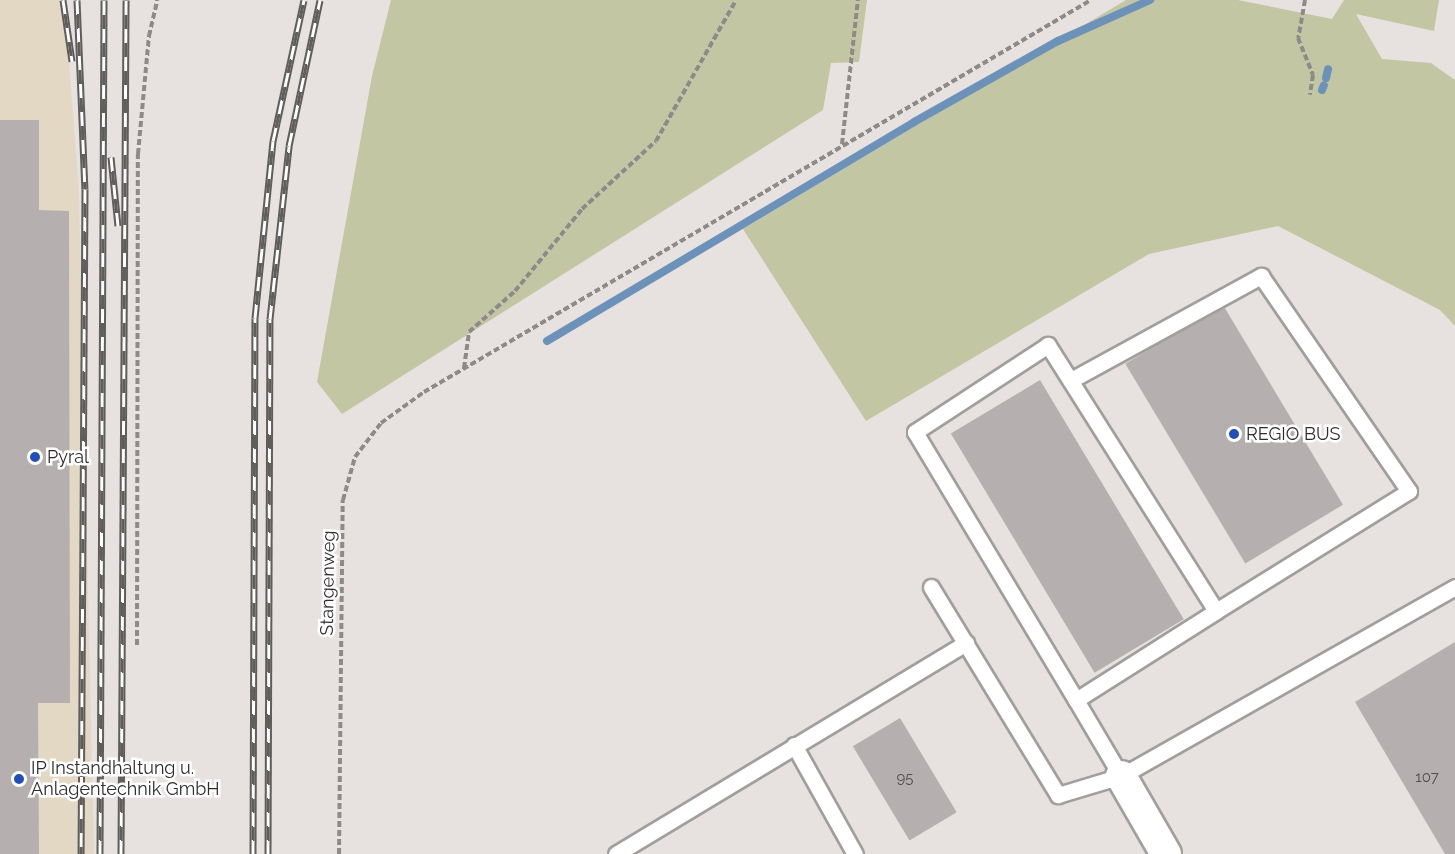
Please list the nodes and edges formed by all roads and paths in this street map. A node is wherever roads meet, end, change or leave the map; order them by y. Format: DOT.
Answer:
graph roads {
  1 [pos="157,0"];
  2 [pos="736,0"];
  3 [pos="858,0"];
  4 [pos="1091,0"];
  5 [pos="1305,0"];
  6 [pos="1310,95"];
  7 [pos="842,145"];
  8 [pos="464,369"];
  9 [pos="1071,380"];
  10 [pos="931,586"];
  11 [pos="1455,587"];
  12 [pos="1216,611"];
  13 [pos="966,643"];
  14 [pos="137,645"];
  15 [pos="1076,700"];
  16 [pos="794,745"];
  17 [pos="1121,776"];
  18 [pos="633,849"];
  19 [pos="339,854"];
  20 [pos="616,854"];
  21 [pos="855,854"];
  22 [pos="1166,854"];
  1 -- 14 [label="path"];
  2 -- 8 [label="path"];
  3 -- 7 [label="path"];
  4 -- 7 [label="path, Stangenweg"];
  5 -- 6 [label="path"];
  7 -- 8 [label="path, Stangenweg"];
  8 -- 19 [label="path, Stangenweg"];
  9 -- 12 [label="lane"];
  9 -- 12 [label="lane"];
  9 -- 15 [label="lane"];
  10 -- 13 [label="lane"];
  11 -- 17 [label="lane"];
  12 -- 15 [label="lane"];
  13 -- 16 [label="lane"];
  13 -- 17 [label="lane"];
  15 -- 17 [label="lane"];
  16 -- 18 [label="lane"];
  16 -- 21 [label="lane"];
  17 -- 22 [label="street"];
  18 -- 20 [label="lane"];
}
